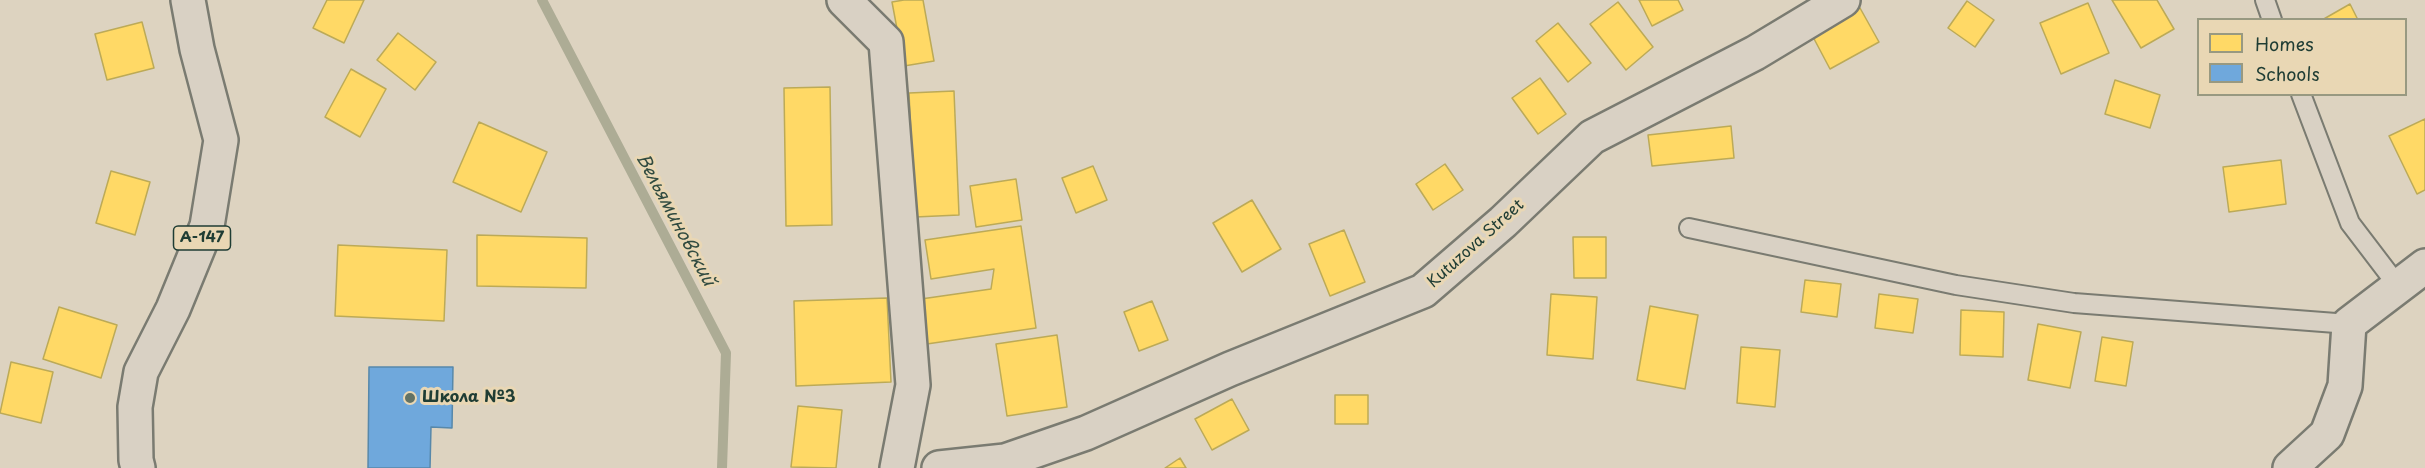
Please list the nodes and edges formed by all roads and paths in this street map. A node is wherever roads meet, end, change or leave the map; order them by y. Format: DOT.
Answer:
graph roads {
  1 [pos="188,0"];
  2 [pos="844,0"];
  3 [pos="1843,0"];
  4 [pos="2265,0"];
  5 [pos="2271,18"];
  6 [pos="2302,96"];
  7 [pos="1689,228"];
  8 [pos="2425,266"];
  9 [pos="2398,286"];
  10 [pos="2349,324"];
  11 [pos="138,468"];
  12 [pos="897,468"];
  13 [pos="939,468"];
  14 [pos="2290,468"];
  1 -- 11 [label="main road, А-147"];
  2 -- 12 [label="main road"];
  3 -- 13 [label="main road, Kutuzova Street"];
  4 -- 5 [label="lane"];
  6 -- 9 [label="lane"];
  7 -- 10 [label="lane"];
  8 -- 9 [label="main road"];
  9 -- 10 [label="main road"];
  10 -- 14 [label="main road"];
}
